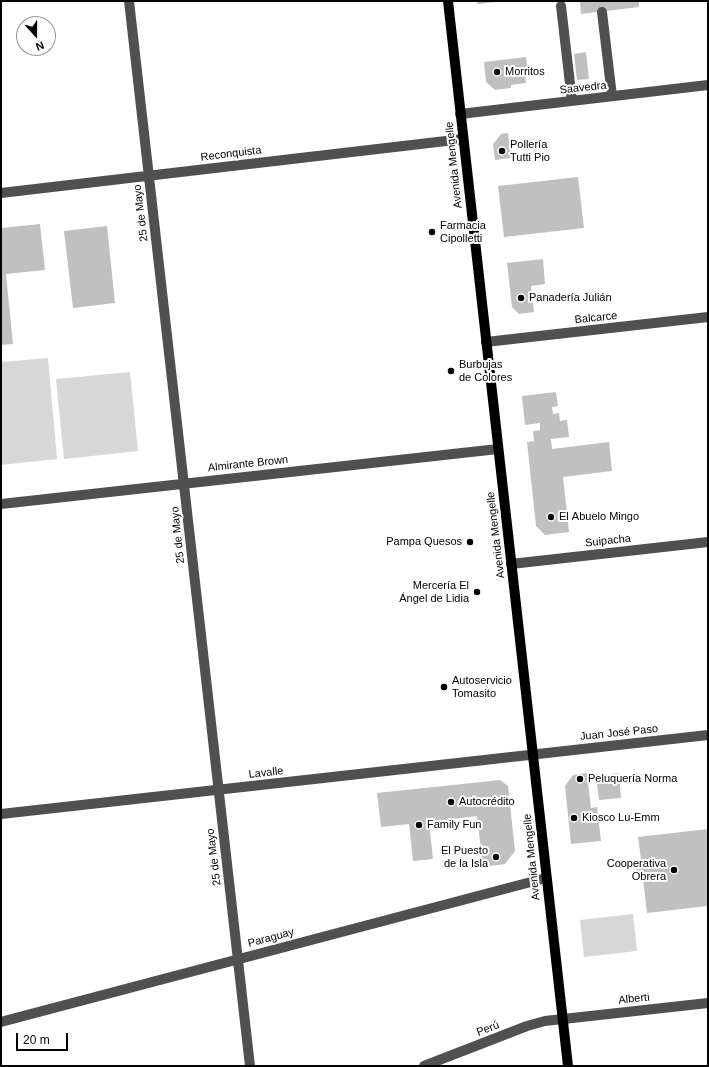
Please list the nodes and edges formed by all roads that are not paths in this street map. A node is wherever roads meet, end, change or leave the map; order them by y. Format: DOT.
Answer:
graph roads {
  1 [pos="129,1"];
  2 [pos="448,1"];
  3 [pos="561,6"];
  4 [pos="602,12"];
  5 [pos="708,85"];
  6 [pos="612,96"];
  7 [pos="572,101"];
  8 [pos="460,114"];
  9 [pos="463,139"];
  10 [pos="149,176"];
  11 [pos="1,193"];
  12 [pos="708,317"];
  13 [pos="486,342"];
  14 [pos="498,449"];
  15 [pos="184,483"];
  16 [pos="1,504"];
  17 [pos="708,542"];
  18 [pos="511,564"];
  19 [pos="708,735"];
  20 [pos="533,755"];
  21 [pos="219,790"];
  22 [pos="1,814"];
  23 [pos="546,878"];
  24 [pos="238,959"];
  25 [pos="708,1002"];
  26 [pos="562,1018"];
  27 [pos="1,1022"];
  28 [pos="250,1066"];
  29 [pos="424,1066"];
  30 [pos="568,1066"];
  1 -- 10 [label="street, 25 de Mayo"];
  2 -- 8 [label="main road, Avenida Mengelle"];
  3 -- 7 [label="street"];
  4 -- 6 [label="street"];
  5 -- 6 [label="street, Saavedra"];
  6 -- 7 [label="street, Saavedra"];
  7 -- 8 [label="street, Saavedra"];
  8 -- 9 [label="main road, Avenida Mengelle"];
  9 -- 10 [label="street, Reconquista"];
  9 -- 13 [label="main road, Avenida Mengelle"];
  10 -- 11 [label="street, Reconquista"];
  10 -- 15 [label="street, 25 de Mayo"];
  12 -- 13 [label="street, Balcarce"];
  13 -- 14 [label="main road, Avenida Mengelle"];
  14 -- 15 [label="street, Almirante Brown"];
  14 -- 18 [label="main road, Avenida Mengelle"];
  15 -- 16 [label="street, Almirante Brown"];
  15 -- 21 [label="street, 25 de Mayo"];
  17 -- 18 [label="street, Suipacha"];
  18 -- 20 [label="main road, Avenida Mengelle"];
  19 -- 20 [label="street, Juan José Paso"];
  20 -- 21 [label="street, Lavalle"];
  20 -- 23 [label="main road, Avenida Mengelle"];
  21 -- 22 [label="street, Lavalle"];
  21 -- 24 [label="street, 25 de Mayo"];
  23 -- 24 [label="street, Paraguay"];
  23 -- 26 [label="main road, Avenida Mengelle"];
  24 -- 27 [label="street, Paraguay"];
  24 -- 28 [label="street, 25 de Mayo"];
  25 -- 26 [label="street, Alberti"];
  26 -- 29 [label="street, Perú"];
  26 -- 30 [label="main road, Avenida Mengelle"];
}
